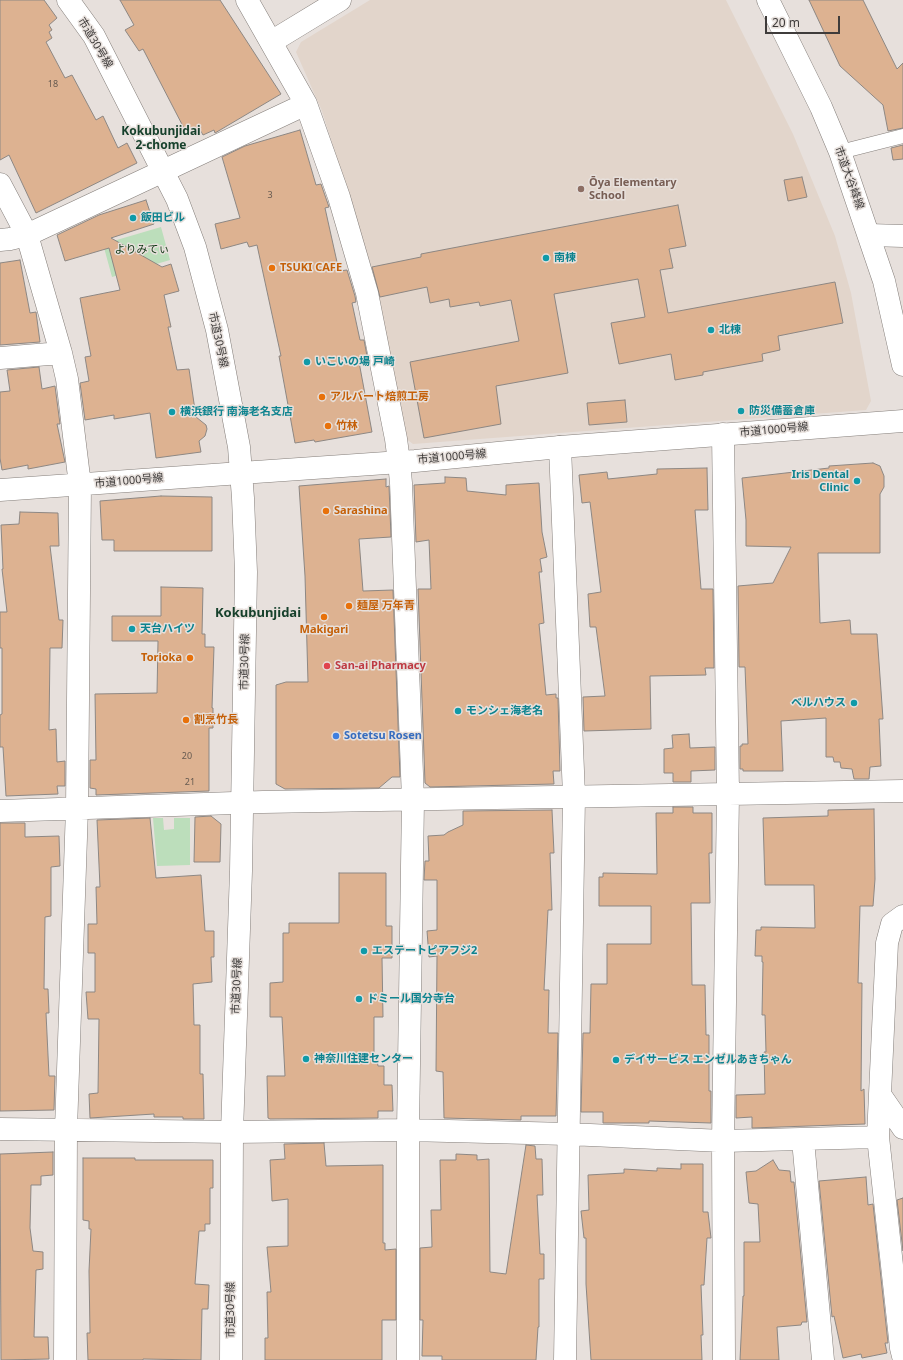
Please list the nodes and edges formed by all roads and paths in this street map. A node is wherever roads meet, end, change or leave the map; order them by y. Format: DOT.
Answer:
graph roads {
  1 [pos="68,0"];
  2 [pos="247,0"];
  3 [pos="340,0"];
  4 [pos="768,0"];
  5 [pos="270,42"];
  6 [pos="306,104"];
  7 [pos="903,136"];
  8 [pos="840,152"];
  9 [pos="163,170"];
  10 [pos="0,184"];
  11 [pos="27,235"];
  12 [pos="869,235"];
  13 [pos="903,236"];
  14 [pos="0,240"];
  15 [pos="896,301"];
  16 [pos="61,353"];
  17 [pos="0,358"];
  18 [pos="903,365"];
  19 [pos="903,421"];
  20 [pos="723,434"];
  21 [pos="560,447"];
  22 [pos="399,462"];
  23 [pos="241,473"];
  24 [pos="80,485"];
  25 [pos="0,490"];
  26 [pos="903,791"];
  27 [pos="728,794"];
  28 [pos="574,796"];
  29 [pos="413,800"];
  30 [pos="243,802"];
  31 [pos="77,808"];
  32 [pos="0,811"];
  33 [pos="903,916"];
  34 [pos="880,1096"];
  35 [pos="903,1128"];
  36 [pos="0,1129"];
  37 [pos="66,1129"];
  38 [pos="408,1130"];
  39 [pos="232,1132"];
  40 [pos="568,1134"];
  41 [pos="878,1137"];
  42 [pos="803,1140"];
  43 [pos="723,1141"];
  44 [pos="902,1351"];
  45 [pos="64,1360"];
  46 [pos="231,1360"];
  47 [pos="408,1360"];
  48 [pos="565,1360"];
  49 [pos="724,1360"];
  50 [pos="823,1360"];
  1 -- 9 [label="street, 市道30号線"];
  2 -- 5 [label="street"];
  3 -- 5 [label="street"];
  4 -- 8 [label="street, 市道大谷峰線"];
  5 -- 6 [label="street"];
  6 -- 9 [label="street"];
  6 -- 22 [label="street"];
  7 -- 8 [label="lane"];
  8 -- 12 [label="street, 市道大谷峰線"];
  9 -- 11 [label="street"];
  9 -- 23 [label="street, 市道30号線"];
  10 -- 11 [label="street"];
  11 -- 14 [label="street"];
  11 -- 16 [label="street"];
  12 -- 13 [label="street"];
  12 -- 15 [label="street, 市道大谷峰線"];
  15 -- 18 [label="street, 市道大谷峰線"];
  16 -- 17 [label="street"];
  16 -- 24 [label="street"];
  19 -- 20 [label="street, 市道1000号線"];
  20 -- 21 [label="street, 市道1000号線"];
  20 -- 27 [label="street"];
  21 -- 22 [label="street, 市道1000号線"];
  21 -- 28 [label="street"];
  22 -- 23 [label="street, 市道1000号線"];
  22 -- 29 [label="street"];
  23 -- 24 [label="street, 市道1000号線"];
  23 -- 30 [label="street, 市道30号線"];
  24 -- 25 [label="street, 市道1000号線"];
  24 -- 31 [label="street"];
  26 -- 27 [label="street"];
  27 -- 28 [label="street"];
  27 -- 43 [label="street"];
  28 -- 29 [label="street"];
  28 -- 40 [label="street"];
  29 -- 30 [label="street"];
  29 -- 38 [label="street"];
  30 -- 31 [label="street"];
  30 -- 39 [label="street, 市道30号線"];
  31 -- 32 [label="street"];
  31 -- 37 [label="street"];
  33 -- 34 [label="street"];
  34 -- 35 [label="street"];
  34 -- 41 [label="street"];
  36 -- 37 [label="street"];
  37 -- 39 [label="street"];
  37 -- 45 [label="street"];
  38 -- 39 [label="street"];
  38 -- 40 [label="street"];
  38 -- 47 [label="street"];
  39 -- 46 [label="street, 市道30号線"];
  40 -- 43 [label="street"];
  40 -- 48 [label="street"];
  41 -- 42 [label="street"];
  41 -- 44 [label="street"];
  42 -- 43 [label="street"];
  42 -- 50 [label="street"];
  43 -- 49 [label="street"];
}
